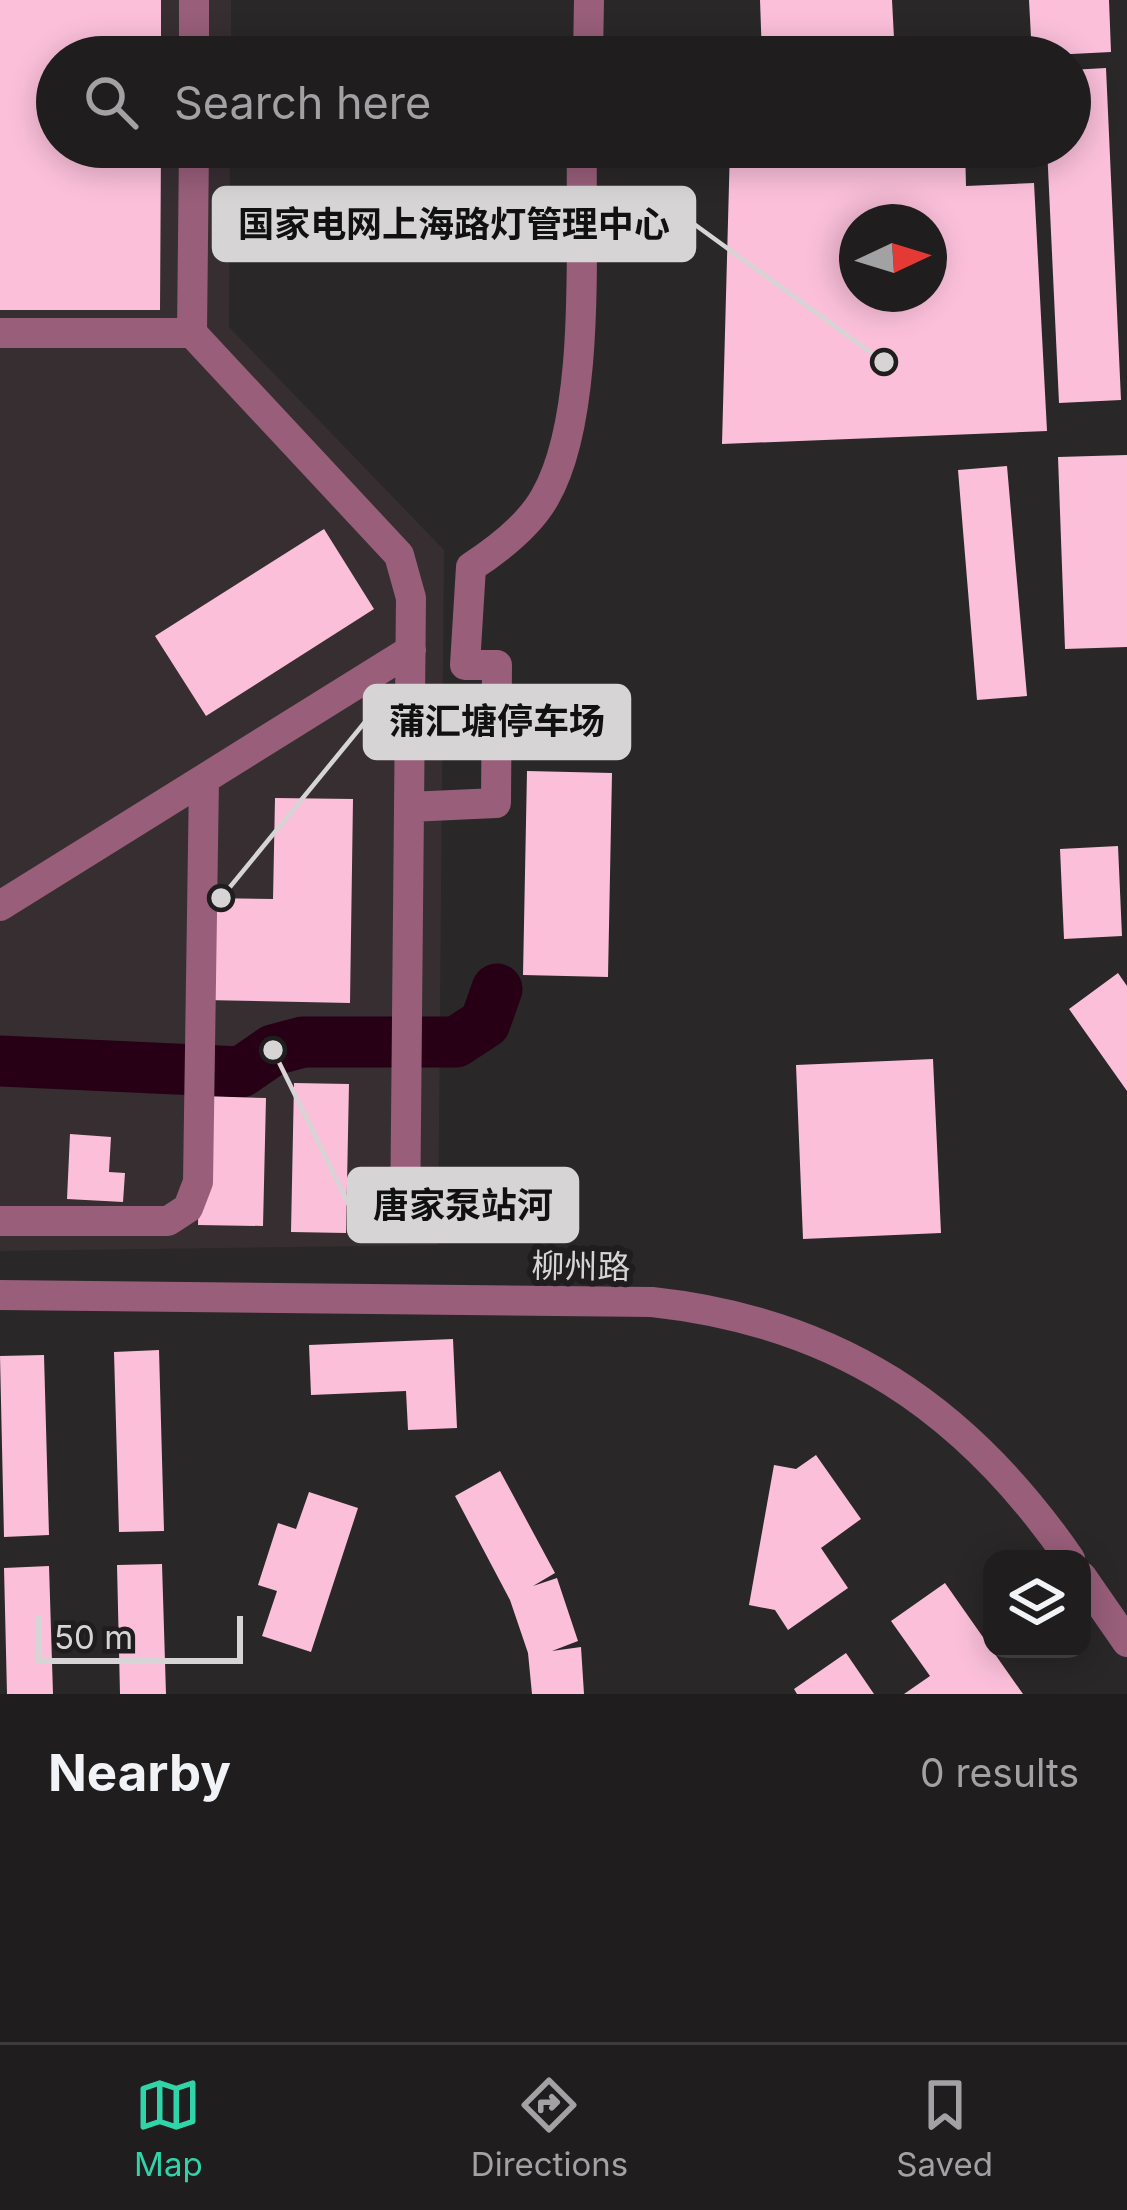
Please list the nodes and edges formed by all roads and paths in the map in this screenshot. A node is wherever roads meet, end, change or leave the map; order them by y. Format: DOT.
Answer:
graph roads {
  1 [pos="194,0"];
  2 [pos="589,0"];
  3 [pos="194,36"];
  4 [pos="588,36"];
  5 [pos="194,168"];
  6 [pos="582,168"];
  7 [pos="0,333"];
  8 [pos="192,334"];
  9 [pos="411,650"];
  10 [pos="204,779"];
  11 [pos="409,807"];
  12 [pos="0,906"];
  13 [pos="0,1221"];
  14 [pos="405,1227"];
  15 [pos="0,1294"];
  16 [pos="1063,1550"];
  17 [pos="1091,1590"];
  18 [pos="1127,1642"];
  1 -- 3 [label="street"];
  2 -- 4 [label="street"];
  5 -- 8 [label="street"];
  6 -- 11 [label="street"];
  7 -- 8 [label="street"];
  8 -- 9 [label="street"];
  9 -- 10 [label="street"];
  9 -- 11 [label="street"];
  10 -- 12 [label="street"];
  10 -- 13 [label="street"];
  11 -- 14 [label="street"];
  15 -- 16 [label="street, 柳州路"];
  17 -- 18 [label="street"];
}
